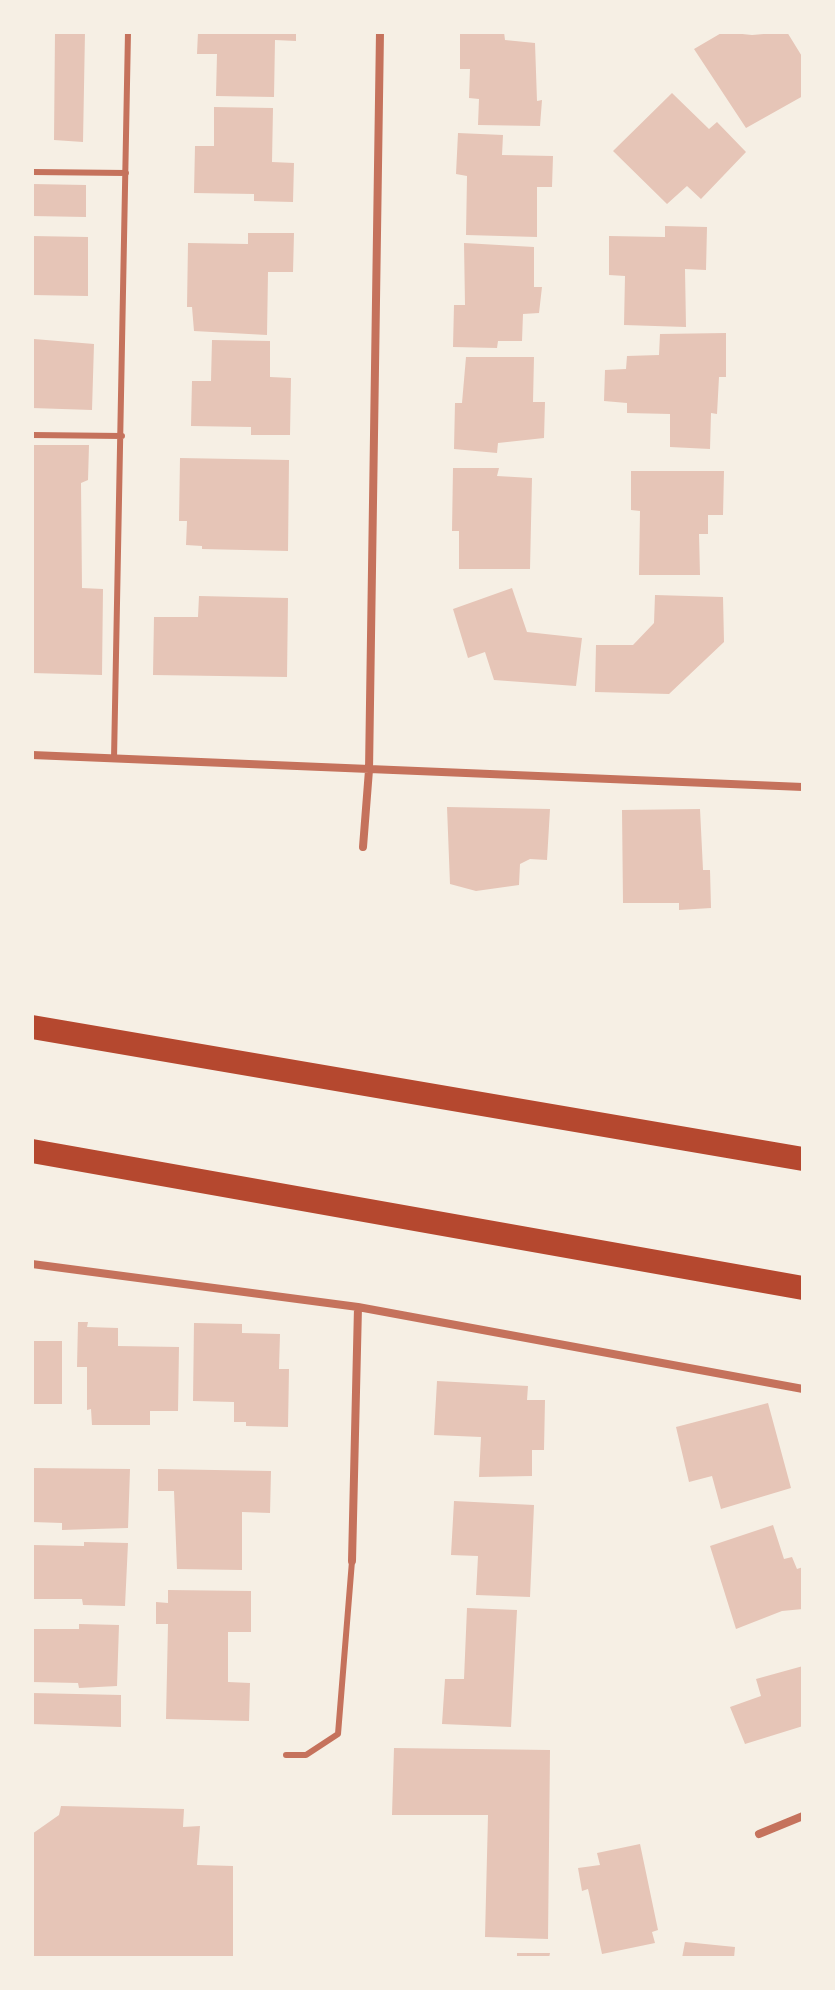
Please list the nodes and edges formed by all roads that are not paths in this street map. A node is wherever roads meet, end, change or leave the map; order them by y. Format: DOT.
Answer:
graph roads {
  1 [pos="128,32"];
  2 [pos="380,32"];
  3 [pos="32,172"];
  4 [pos="126,173"];
  5 [pos="32,435"];
  6 [pos="122,436"];
  7 [pos="32,755"];
  8 [pos="114,759"];
  9 [pos="369,770"];
  10 [pos="803,787"];
  11 [pos="363,847"];
  12 [pos="32,1027"];
  13 [pos="32,1151"];
  14 [pos="803,1159"];
  15 [pos="32,1264"];
  16 [pos="803,1288"];
  17 [pos="358,1307"];
  18 [pos="802,1389"];
  19 [pos="352,1561"];
  20 [pos="286,1755"];
  21 [pos="803,1816"];
  22 [pos="759,1834"];
  1 -- 4 [label="lane"];
  2 -- 9 [label="street"];
  3 -- 4 [label="lane"];
  4 -- 6 [label="lane"];
  5 -- 6 [label="lane"];
  6 -- 8 [label="lane"];
  7 -- 8 [label="street"];
  8 -- 9 [label="street"];
  9 -- 10 [label="street"];
  9 -- 11 [label="street"];
  12 -- 14 [label="highway"];
  13 -- 16 [label="highway"];
  15 -- 17 [label="street"];
  17 -- 18 [label="street"];
  17 -- 19 [label="street"];
  19 -- 20 [label="lane"];
  21 -- 22 [label="street"];
}
